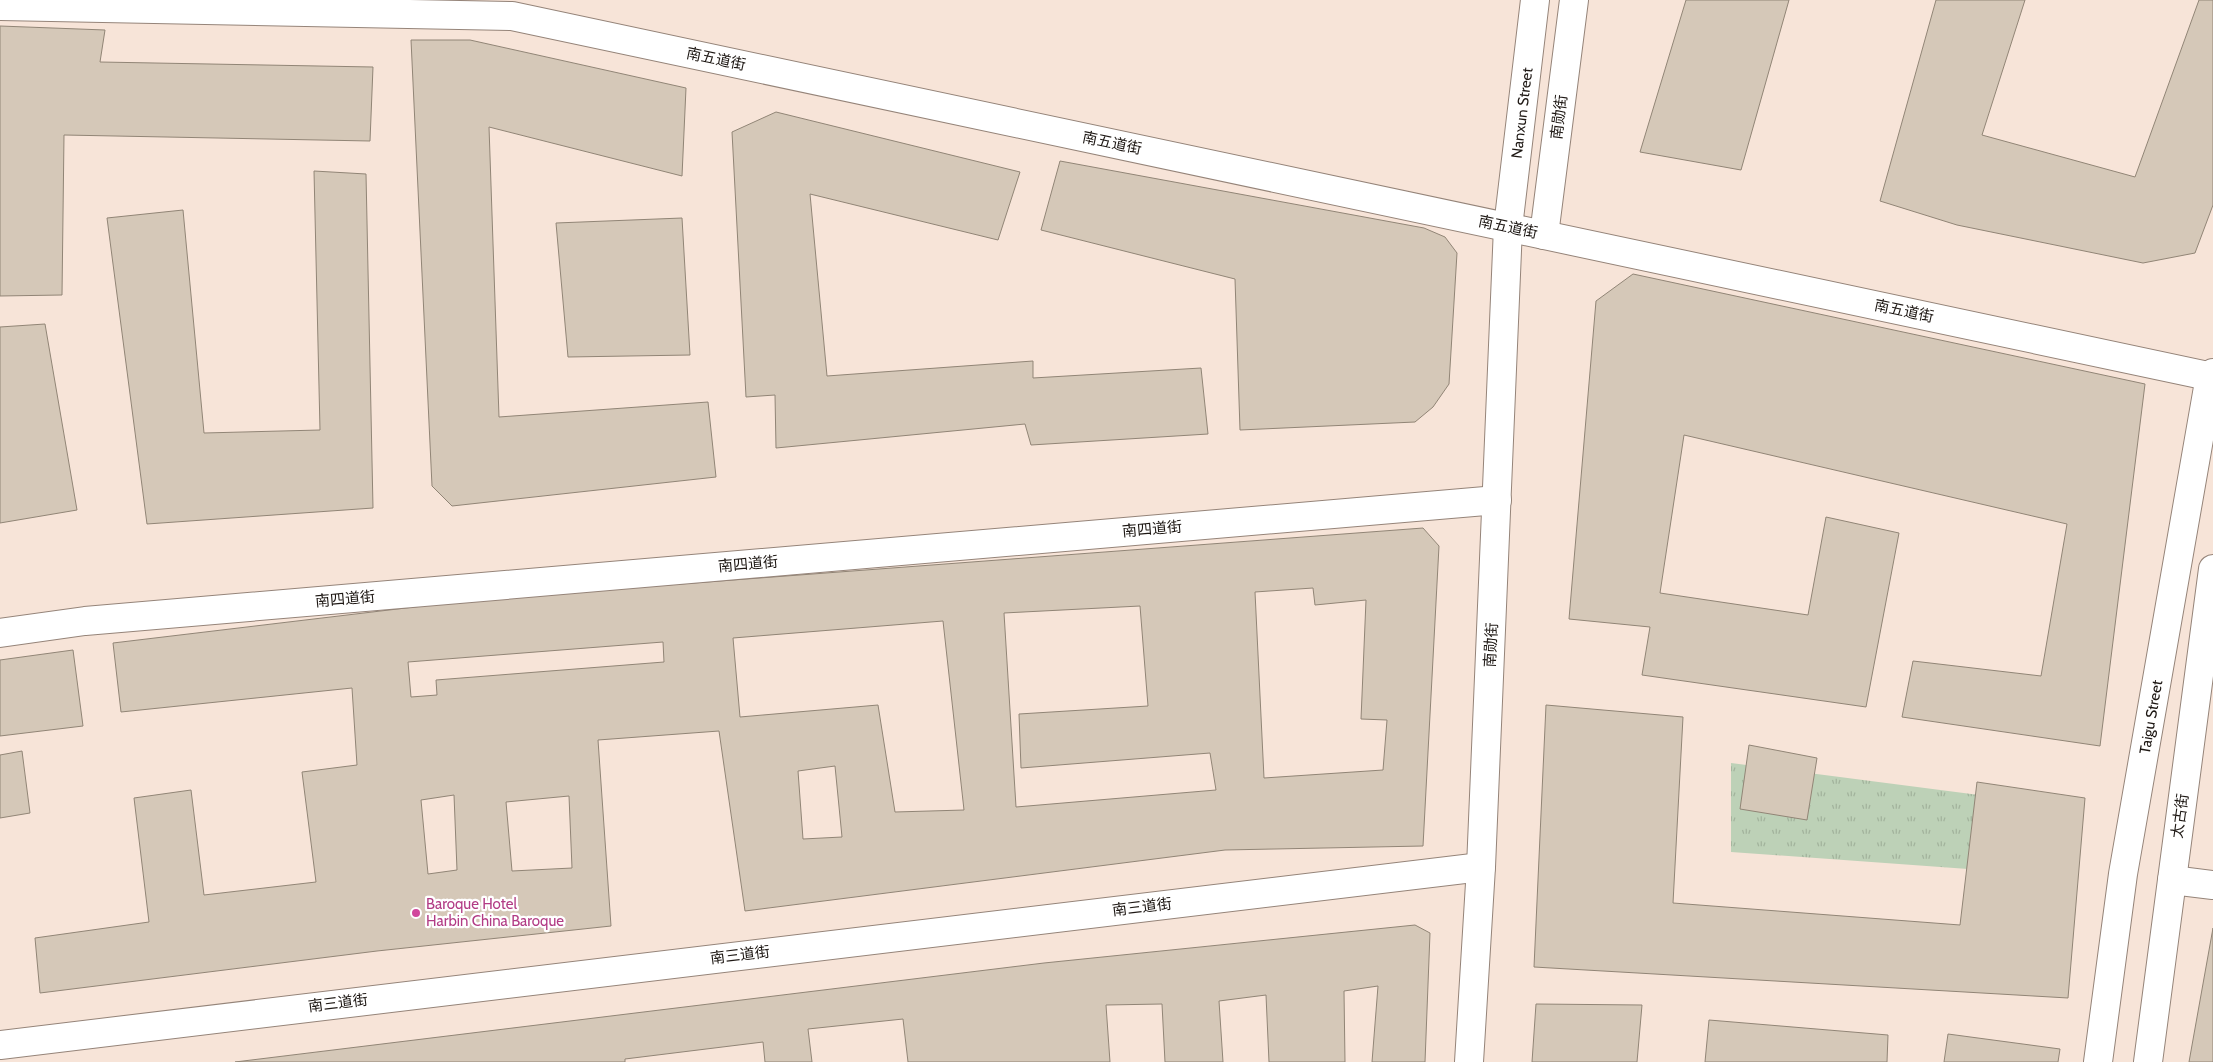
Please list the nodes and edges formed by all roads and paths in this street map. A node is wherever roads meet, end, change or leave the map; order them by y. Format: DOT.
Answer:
graph roads {
  1 [pos="1535,0"];
  2 [pos="1574,0"];
  3 [pos="0,6"];
  4 [pos="512,8"];
  5 [pos="1508,227"];
  6 [pos="1544,235"];
  7 [pos="2212,376"];
  8 [pos="1497,500"];
  9 [pos="2213,569"];
  10 [pos="0,633"];
  11 [pos="1481,867"];
  12 [pos="2172,880"];
  13 [pos="2213,885"];
  14 [pos="0,1045"];
  15 [pos="1469,1062"];
  16 [pos="2098,1062"];
  17 [pos="2148,1062"];
  1 -- 5 [label="street, Nanxun Street"];
  2 -- 6 [label="street, 南勋街"];
  3 -- 4 [label="street, 南五道街"];
  4 -- 5 [label="street, 南五道街"];
  5 -- 6 [label="street, 南五道街"];
  5 -- 8 [label="street, 南勋街"];
  6 -- 7 [label="street, 南五道街"];
  7 -- 16 [label="street, Taigu Street"];
  8 -- 10 [label="street, 南四道街"];
  8 -- 11 [label="street, 南勋街"];
  9 -- 12 [label="street, 太古街"];
  11 -- 14 [label="street, 南三道街"];
  11 -- 15 [label="street, 南勋街"];
  12 -- 13 [label="street"];
  12 -- 17 [label="street, 太古街"];
}
